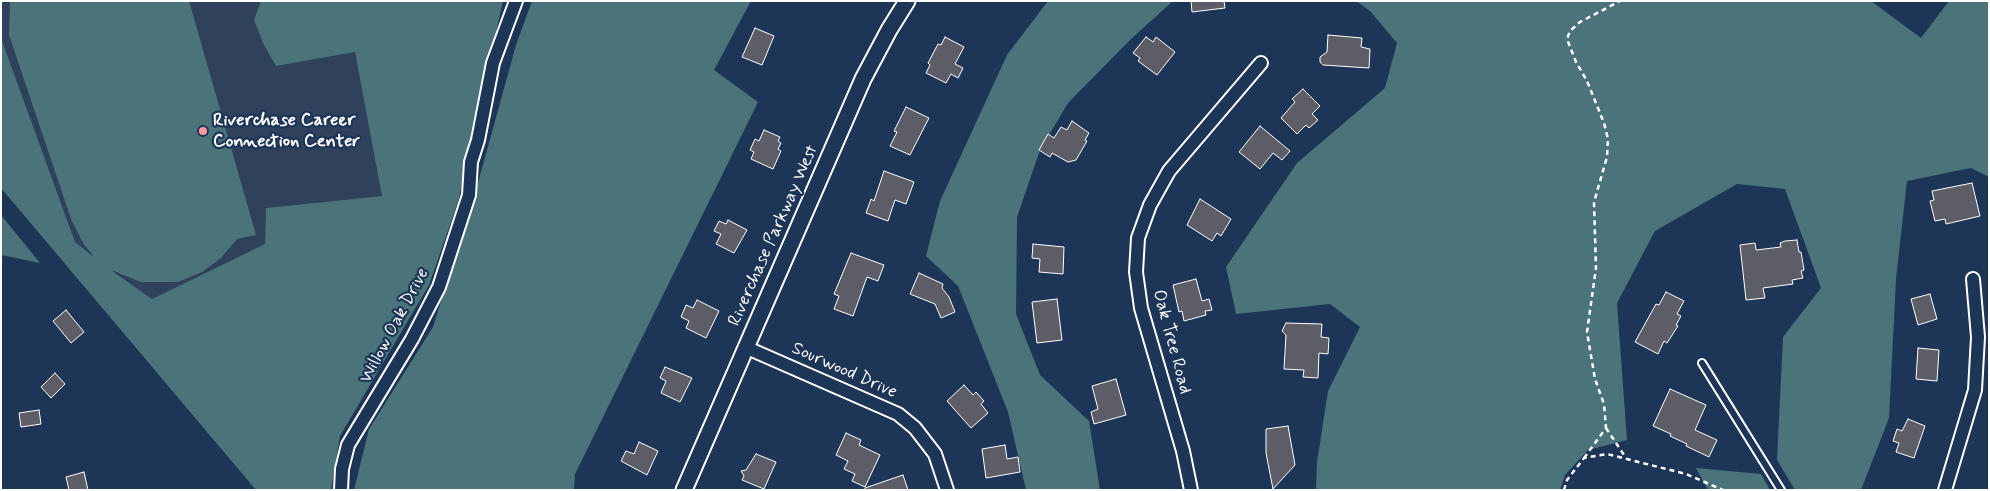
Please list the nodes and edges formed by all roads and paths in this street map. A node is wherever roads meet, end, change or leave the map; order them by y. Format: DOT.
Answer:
graph roads {
  1 [pos="516,1"];
  2 [pos="907,1"];
  3 [pos="1620,1"];
  4 [pos="1261,63"];
  5 [pos="1973,279"];
  6 [pos="745,347"];
  7 [pos="1702,363"];
  8 [pos="1606,428"];
  9 [pos="1584,458"];
  10 [pos="1627,459"];
  11 [pos="341,490"];
  12 [pos="684,490"];
  13 [pos="947,490"];
  14 [pos="1190,490"];
  15 [pos="1564,490"];
  16 [pos="1723,490"];
  17 [pos="1782,490"];
  18 [pos="1945,490"];
  1 -- 11 [label="street, Willow Oak Drive"];
  2 -- 6 [label="street, Riverchase Parkway West"];
  3 -- 8 [label="path"];
  4 -- 14 [label="street, Oak Tree Road"];
  5 -- 18 [label="street"];
  6 -- 12 [label="street, Riverchase Parkway West"];
  6 -- 13 [label="street, Sourwood Drive"];
  7 -- 17 [label="lane"];
  8 -- 9 [label="path"];
  8 -- 10 [label="path"];
  9 -- 10 [label="path"];
  9 -- 15 [label="path"];
  10 -- 16 [label="path"];
}
